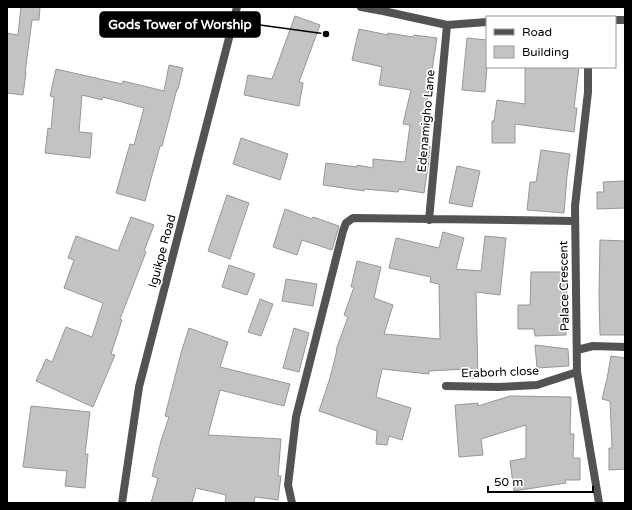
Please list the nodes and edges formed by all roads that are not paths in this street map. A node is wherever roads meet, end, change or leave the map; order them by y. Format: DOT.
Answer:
graph roads {
  1 [pos="237,7"];
  2 [pos="361,7"];
  3 [pos="486,22"];
  4 [pos="447,25"];
  5 [pos="588,68"];
  6 [pos="429,220"];
  7 [pos="575,221"];
  8 [pos="625,347"];
  9 [pos="577,350"];
  10 [pos="577,372"];
  11 [pos="446,386"];
  12 [pos="122,503"];
  13 [pos="292,503"];
  14 [pos="599,503"];
  1 -- 12 [label="street, Iguikpe Road"];
  2 -- 4 [label="street"];
  3 -- 4 [label="street"];
  4 -- 6 [label="street, Edenamigho Lane"];
  5 -- 7 [label="street, Palace Crescent"];
  6 -- 7 [label="street"];
  6 -- 13 [label="street"];
  7 -- 9 [label="street, Palace Crescent"];
  8 -- 9 [label="street"];
  9 -- 10 [label="street, Palace Crescent"];
  10 -- 11 [label="street, Eraborh close"];
  10 -- 14 [label="street, Palace Crescent"];
}
